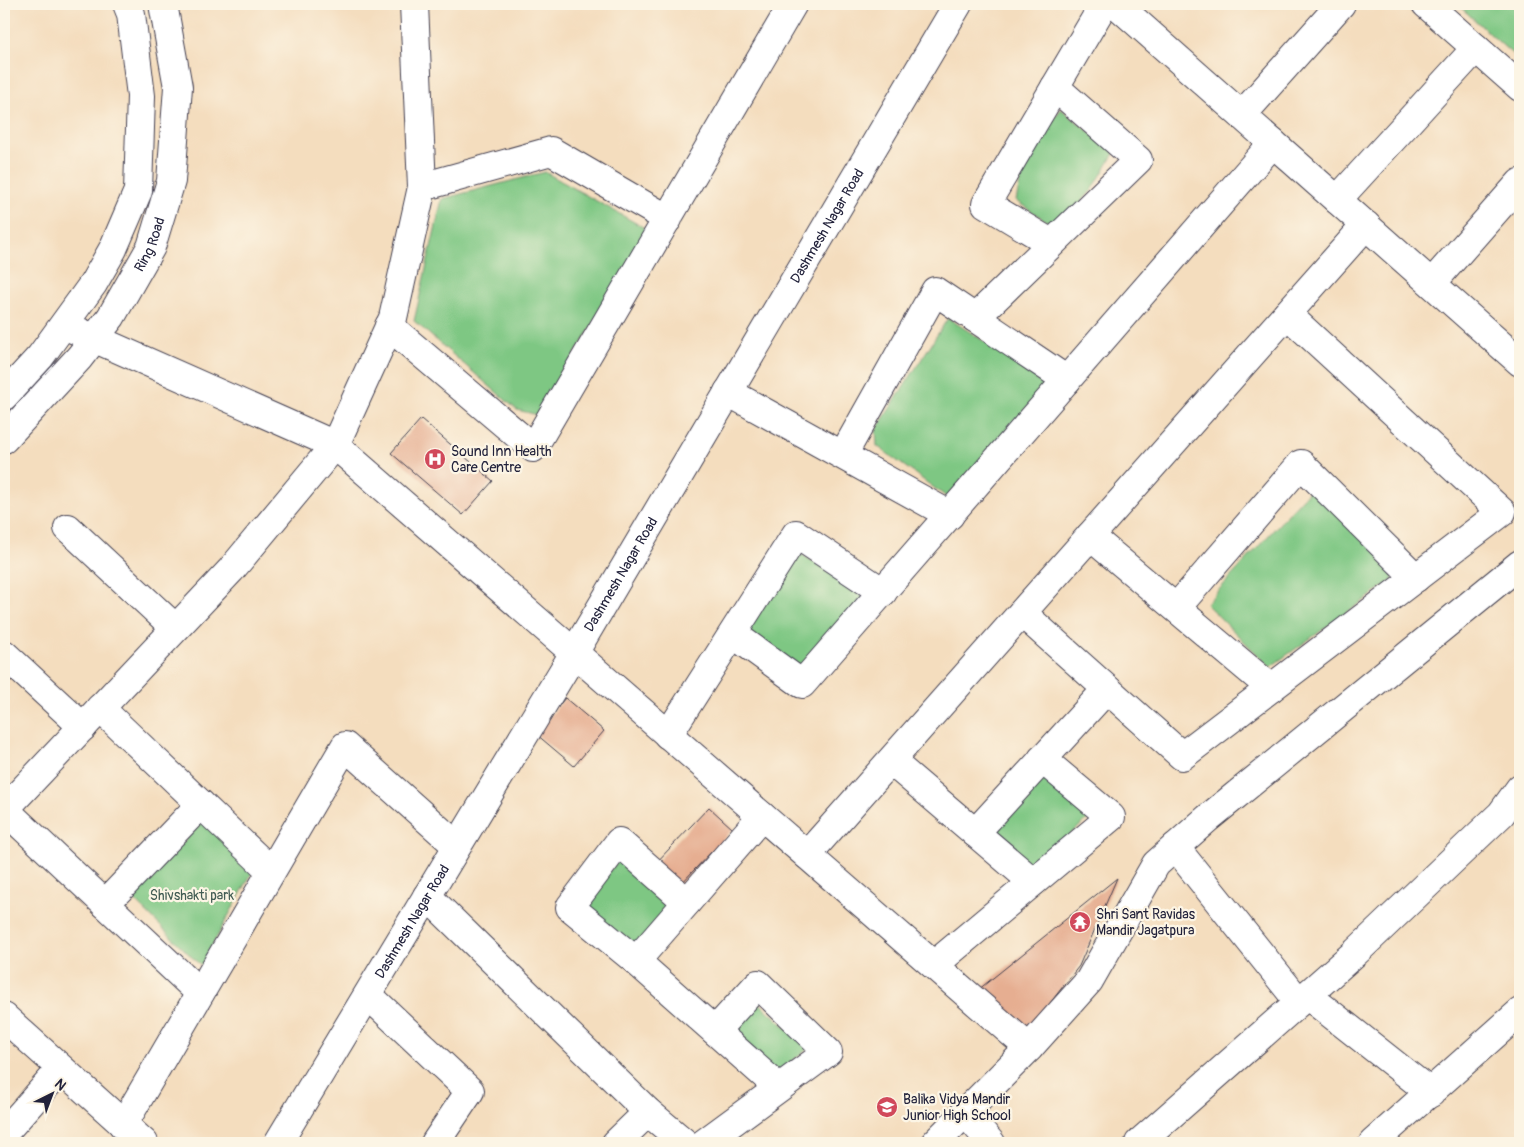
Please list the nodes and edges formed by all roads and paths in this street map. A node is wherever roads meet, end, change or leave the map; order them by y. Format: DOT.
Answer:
graph roads {
  1 [pos="127,4"];
  2 [pos="162,4"];
  3 [pos="414,4"];
  4 [pos="793,4"];
  5 [pos="958,4"];
  6 [pos="1104,4"];
  7 [pos="1116,4"];
  8 [pos="1341,4"];
  9 [pos="1426,4"];
  10 [pos="1142,13"];
  11 [pos="1476,48"];
  12 [pos="1055,87"];
  13 [pos="1520,87"];
  14 [pos="1242,115"];
  15 [pos="1273,143"];
  16 [pos="1520,183"];
  17 [pos="422,187"];
  18 [pos="1337,200"];
  19 [pos="668,219"];
  20 [pos="1366,225"];
  21 [pos="1051,243"];
  22 [pos="1432,283"];
  23 [pos="1287,314"];
  24 [pos="975,318"];
  25 [pos="64,325"];
  26 [pos="389,326"];
  27 [pos="93,339"];
  28 [pos="1520,362"];
  29 [pos="1067,380"];
  30 [pos="728,392"];
  31 [pos="4,396"];
  32 [pos="4,439"];
  33 [pos="335,445"];
  34 [pos="843,455"];
  35 [pos="950,515"];
  36 [pos="68,528"];
  37 [pos="1090,536"];
  38 [pos="1520,564"];
  39 [pos="1416,578"];
  40 [pos="883,592"];
  41 [pos="1177,607"];
  42 [pos="1022,613"];
  43 [pos="175,628"];
  44 [pos="733,634"];
  45 [pos="574,653"];
  46 [pos="4,654"];
  47 [pos="1271,688"];
  48 [pos="1107,689"];
  49 [pos="91,718"];
  50 [pos="668,735"];
  51 [pos="1042,759"];
  52 [pos="891,760"];
  53 [pos="1520,788"];
  54 [pos="201,804"];
  55 [pos="4,810"];
  56 [pos="762,816"];
  57 [pos="975,833"];
  58 [pos="457,846"];
  59 [pos="1175,847"];
  60 [pos="807,855"];
  61 [pos="272,871"];
  62 [pos="1033,882"];
  63 [pos="427,896"];
  64 [pos="687,902"];
  65 [pos="105,904"];
  66 [pos="636,961"];
  67 [pos="934,965"];
  68 [pos="200,993"];
  69 [pos="368,995"];
  70 [pos="1303,999"];
  71 [pos="1520,1012"];
  72 [pos="4,1017"];
  73 [pos="716,1031"];
  74 [pos="1029,1048"];
  75 [pos="61,1069"];
  76 [pos="778,1087"];
  77 [pos="1432,1093"];
  78 [pos="648,1112"];
  79 [pos="966,1113"];
  80 [pos="123,1124"];
  81 [pos="4,1133"];
  82 [pos="144,1143"];
  83 [pos="278,1143"];
  84 [pos="436,1143"];
  85 [pos="616,1143"];
  86 [pos="685,1143"];
  87 [pos="704,1143"];
  88 [pos="935,1143"];
  89 [pos="991,1143"];
  90 [pos="1139,1143"];
  91 [pos="1373,1143"];
  1 -- 25 [label="street"];
  2 -- 27 [label="street, Ring Road"];
  3 -- 17 [label="street"];
  4 -- 19 [label="street"];
  5 -- 30 [label="street, Dashmesh Nagar Road"];
  6 -- 12 [label="street"];
  7 -- 10 [label="street"];
  8 -- 14 [label="street"];
  9 -- 11 [label="street"];
  10 -- 14 [label="street"];
  11 -- 13 [label="street"];
  11 -- 18 [label="street"];
  12 -- 21 [label="street"];
  12 -- 21 [label="street"];
  14 -- 15 [label="street"];
  15 -- 18 [label="street"];
  15 -- 29 [label="street"];
  16 -- 22 [label="street"];
  17 -- 19 [label="street"];
  17 -- 26 [label="street"];
  18 -- 20 [label="street"];
  19 -- 26 [label="street"];
  20 -- 22 [label="street"];
  20 -- 23 [label="street"];
  21 -- 24 [label="street"];
  22 -- 28 [label="street"];
  23 -- 37 [label="street"];
  23 -- 39 [label="street"];
  24 -- 29 [label="street"];
  24 -- 34 [label="street"];
  25 -- 27 [label="street"];
  25 -- 31 [label="street"];
  26 -- 33 [label="street"];
  27 -- 32 [label="street, Ring Road"];
  27 -- 33 [label="street"];
  29 -- 35 [label="street"];
  30 -- 34 [label="street"];
  30 -- 45 [label="street, Dashmesh Nagar Road"];
  33 -- 43 [label="street"];
  33 -- 45 [label="street"];
  34 -- 35 [label="street"];
  35 -- 40 [label="street"];
  36 -- 43 [label="street"];
  37 -- 41 [label="street"];
  37 -- 42 [label="street"];
  38 -- 59 [label="street"];
  39 -- 41 [label="street"];
  39 -- 47 [label="street"];
  40 -- 44 [label="street"];
  40 -- 44 [label="street"];
  41 -- 47 [label="street"];
  42 -- 48 [label="street"];
  42 -- 52 [label="street"];
  43 -- 49 [label="street"];
  44 -- 50 [label="street"];
  45 -- 50 [label="street"];
  45 -- 58 [label="street, Dashmesh Nagar Road"];
  46 -- 49 [label="street"];
  47 -- 48 [label="street"];
  48 -- 51 [label="street"];
  49 -- 54 [label="street"];
  49 -- 55 [label="street"];
  50 -- 56 [label="street"];
  51 -- 57 [label="street"];
  51 -- 62 [label="street"];
  52 -- 57 [label="street"];
  52 -- 60 [label="street"];
  53 -- 70 [label="street"];
  54 -- 61 [label="street"];
  54 -- 65 [label="street"];
  55 -- 65 [label="street"];
  56 -- 60 [label="street"];
  56 -- 64 [label="street"];
  57 -- 62 [label="street"];
  58 -- 61 [label="street"];
  58 -- 63 [label="street, Dashmesh Nagar Road"];
  59 -- 70 [label="street"];
  59 -- 74 [label="street"];
  60 -- 67 [label="street"];
  61 -- 68 [label="street"];
  62 -- 67 [label="street"];
  63 -- 69 [label="street, Dashmesh Nagar Road"];
  63 -- 78 [label="street"];
  64 -- 66 [label="street"];
  64 -- 66 [label="street"];
  65 -- 68 [label="street"];
  66 -- 73 [label="street"];
  67 -- 74 [label="street"];
  68 -- 80 [label="street"];
  69 -- 83 [label="street, Dashmesh Nagar Road"];
  69 -- 84 [label="street"];
  70 -- 77 [label="street"];
  70 -- 90 [label="street"];
  71 -- 77 [label="street"];
  72 -- 75 [label="street"];
  73 -- 76 [label="street"];
  73 -- 76 [label="street"];
  74 -- 79 [label="street"];
  75 -- 80 [label="street"];
  75 -- 81 [label="street"];
  76 -- 87 [label="street"];
  77 -- 91 [label="street"];
  78 -- 85 [label="street"];
  78 -- 86 [label="street"];
  79 -- 88 [label="street"];
  79 -- 89 [label="street"];
  80 -- 82 [label="street"];
}
